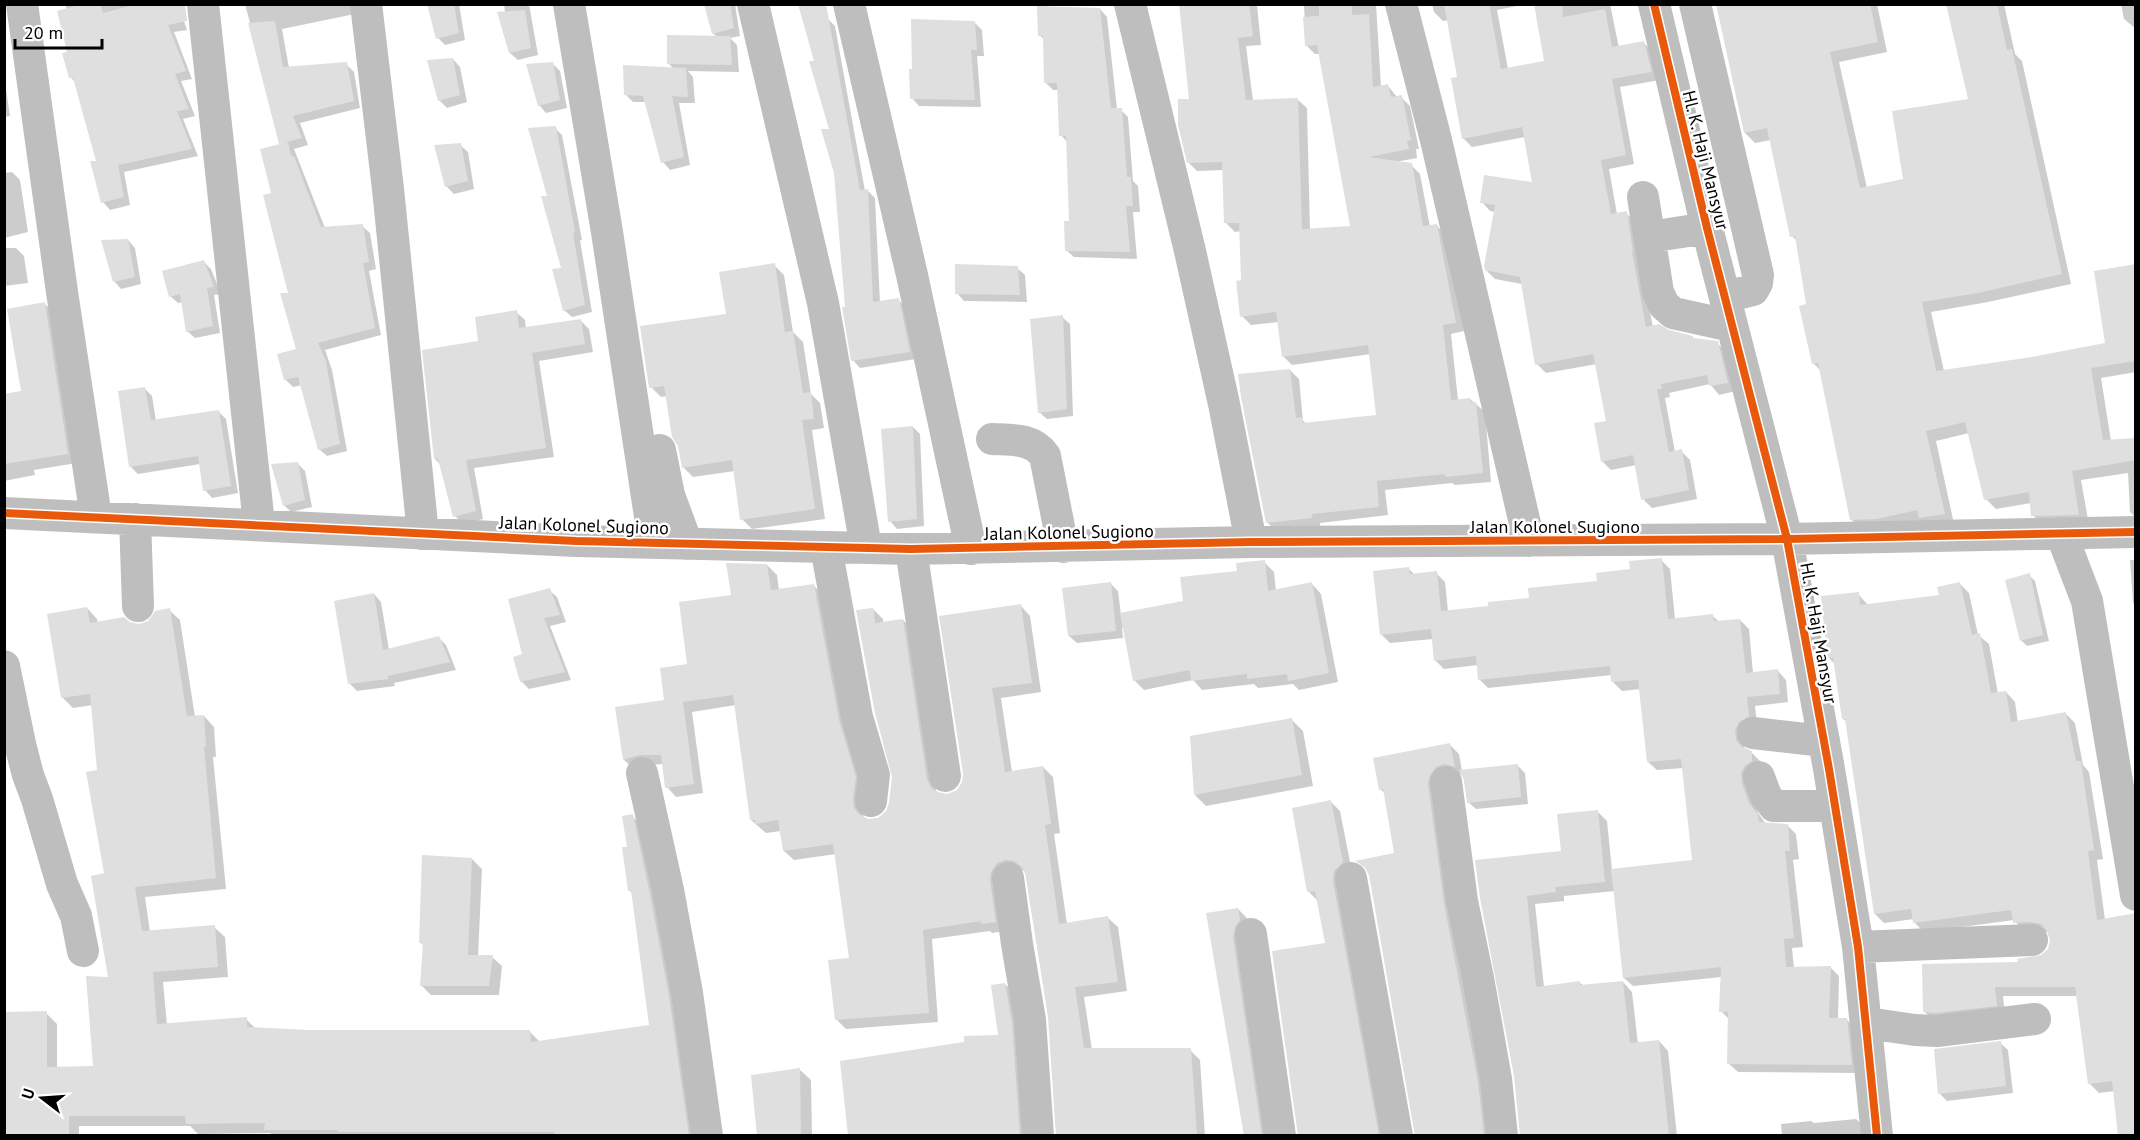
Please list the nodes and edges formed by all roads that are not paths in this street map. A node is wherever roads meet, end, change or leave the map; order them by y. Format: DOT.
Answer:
graph roads {
  1 [pos="22,4"];
  2 [pos="203,4"];
  3 [pos="366,4"];
  4 [pos="569,4"];
  5 [pos="753,4"];
  6 [pos="849,4"];
  7 [pos="1130,4"];
  8 [pos="1401,4"];
  9 [pos="1654,4"];
  10 [pos="1695,4"];
  11 [pos="1718,100"];
  12 [pos="1679,114"];
  13 [pos="1643,197"];
  14 [pos="1707,228"];
  15 [pos="1650,237"];
  16 [pos="1728,312"];
  17 [pos="656,413"];
  18 [pos="992,439"];
  19 [pos="4,513"];
  20 [pos="96,518"];
  21 [pos="135,519"];
  22 [pos="259,524"];
  23 [pos="2136,532"];
  24 [pos="2061,533"];
  25 [pos="423,534"];
  26 [pos="1787,539"];
  27 [pos="1529,541"];
  28 [pos="1251,542"];
  29 [pos="654,543"];
  30 [pos="687,544"];
  31 [pos="826,547"];
  32 [pos="866,547"];
  33 [pos="1063,547"];
  34 [pos="911,549"];
  35 [pos="971,549"];
  36 [pos="138,606"];
  37 [pos="4,666"];
  38 [pos="1753,734"];
  39 [pos="1824,741"];
  40 [pos="642,773"];
  41 [pos="945,776"];
  42 [pos="1759,777"];
  43 [pos="1446,782"];
  44 [pos="871,801"];
  45 [pos="1835,806"];
  46 [pos="1008,878"];
  47 [pos="1351,878"];
  48 [pos="2136,895"];
  49 [pos="1251,934"];
  50 [pos="2032,940"];
  51 [pos="1858,947"];
  52 [pos="83,951"];
  53 [pos="2035,1019"];
  54 [pos="1867,1023"];
  55 [pos="707,1136"];
  56 [pos="1038,1136"];
  57 [pos="1280,1136"];
  58 [pos="1397,1136"];
  59 [pos="1502,1136"];
  60 [pos="1877,1136"];
  1 -- 20 [label="street"];
  2 -- 22 [label="street"];
  3 -- 25 [label="street"];
  4 -- 29 [label="street"];
  5 -- 32 [label="street"];
  6 -- 35 [label="street"];
  7 -- 28 [label="street"];
  8 -- 27 [label="street"];
  9 -- 12 [label="street, Hl. K. Haji Mansyur"];
  10 -- 11 [label="street"];
  11 -- 12 [label="street"];
  11 -- 16 [label="street"];
  12 -- 14 [label="street, Hl. K. Haji Mansyur"];
  13 -- 15 [label="street"];
  14 -- 15 [label="street"];
  14 -- 16 [label="street, Hl. K. Haji Mansyur"];
  15 -- 16 [label="street"];
  16 -- 26 [label="street, Hl. K. Haji Mansyur"];
  17 -- 30 [label="street"];
  18 -- 33 [label="street"];
  19 -- 20 [label="street, Jalan Kolonel Sugiono"];
  20 -- 21 [label="street, Jalan Kolonel Sugiono"];
  21 -- 22 [label="street, Jalan Kolonel Sugiono"];
  21 -- 36 [label="street"];
  22 -- 25 [label="street, Jalan Kolonel Sugiono"];
  23 -- 24 [label="street, Jalan Kolonel Sugiono"];
  24 -- 26 [label="street, Jalan Kolonel Sugiono"];
  24 -- 48 [label="street"];
  25 -- 29 [label="street, Jalan Kolonel Sugiono"];
  26 -- 27 [label="street, Jalan Kolonel Sugiono"];
  26 -- 39 [label="street, Hl. K. Haji Mansyur"];
  27 -- 28 [label="street, Jalan Kolonel Sugiono"];
  28 -- 33 [label="street, Jalan Kolonel Sugiono"];
  29 -- 30 [label="street, Jalan Kolonel Sugiono"];
  30 -- 31 [label="street, Jalan Kolonel Sugiono"];
  31 -- 32 [label="street, Jalan Kolonel Sugiono"];
  31 -- 44 [label="street"];
  32 -- 34 [label="street, Jalan Kolonel Sugiono"];
  33 -- 35 [label="street, Jalan Kolonel Sugiono"];
  34 -- 35 [label="street, Jalan Kolonel Sugiono"];
  34 -- 41 [label="street"];
  37 -- 52 [label="street"];
  38 -- 39 [label="street"];
  39 -- 45 [label="street, Hl. K. Haji Mansyur"];
  40 -- 55 [label="street"];
  42 -- 45 [label="street"];
  43 -- 59 [label="street"];
  45 -- 51 [label="street, Hl. K. Haji Mansyur"];
  46 -- 56 [label="street"];
  47 -- 58 [label="street"];
  49 -- 57 [label="street"];
  50 -- 51 [label="street"];
  51 -- 54 [label="street, Hl. K. Haji Mansyur"];
  53 -- 54 [label="street"];
  54 -- 60 [label="street, Hl. K. Haji Mansyur"];
}
